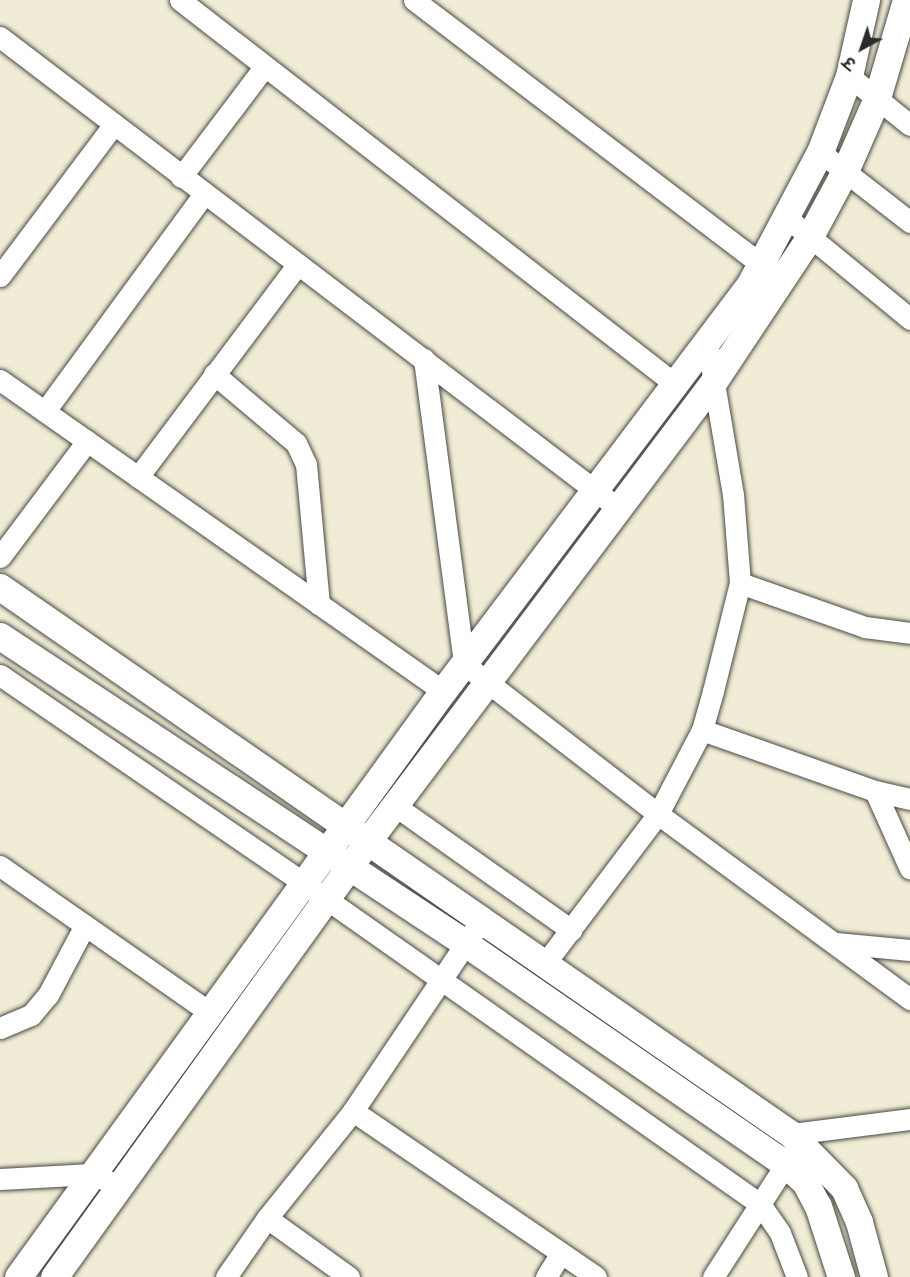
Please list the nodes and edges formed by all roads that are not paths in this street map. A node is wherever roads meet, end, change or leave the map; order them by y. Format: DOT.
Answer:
graph roads {
  1 [pos="180,0"];
  2 [pos="414,0"];
  3 [pos="866,0"];
  4 [pos="906,0"];
  5 [pos="1,40"];
  6 [pos="265,66"];
  7 [pos="849,76"];
  8 [pos="876,98"];
  9 [pos="114,124"];
  10 [pos="910,125"];
  11 [pos="820,152"];
  12 [pos="845,171"];
  13 [pos="181,177"];
  14 [pos="204,194"];
  15 [pos="786,217"];
  16 [pos="910,222"];
  17 [pos="809,238"];
  18 [pos="297,265"];
  19 [pos="771,272"];
  20 [pos="0,276"];
  21 [pos="910,319"];
  22 [pos="707,341"];
  23 [pos="424,359"];
  24 [pos="214,374"];
  25 [pos="0,380"];
  26 [pos="714,381"];
  27 [pos="675,384"];
  28 [pos="45,411"];
  29 [pos="87,441"];
  30 [pos="138,477"];
  31 [pos="596,489"];
  32 [pos="618,508"];
  33 [pos="0,557"];
  34 [pos="740,583"];
  35 [pos="3,595"];
  36 [pos="319,603"];
  37 [pos="910,633"];
  38 [pos="0,636"];
  39 [pos="464,664"];
  40 [pos="0,675"];
  41 [pos="487,681"];
  42 [pos="443,691"];
  43 [pos="702,730"];
  44 [pos="875,791"];
  45 [pos="910,799"];
  46 [pos="394,806"];
  47 [pos="658,814"];
  48 [pos="357,835"];
  49 [pos="325,854"];
  50 [pos="0,866"];
  51 [pos="348,868"];
  52 [pos="910,870"];
  53 [pos="316,891"];
  54 [pos="482,919"];
  55 [pos="85,925"];
  56 [pos="571,930"];
  57 [pos="465,943"];
  58 [pos="835,943"];
  59 [pos="910,950"];
  60 [pos="546,962"];
  61 [pos="439,979"];
  62 [pos="910,999"];
  63 [pos="211,1013"];
  64 [pos="0,1028"];
  65 [pos="353,1111"];
  66 [pos="910,1119"];
  67 [pos="792,1147"];
  68 [pos="92,1174"];
  69 [pos="0,1179"];
  70 [pos="119,1186"];
  71 [pos="760,1204"];
  72 [pos="267,1218"];
  73 [pos="561,1253"];
  74 [pos="18,1277"];
  75 [pos="54,1277"];
  76 [pos="226,1277"];
  77 [pos="349,1277"];
  78 [pos="546,1277"];
  79 [pos="596,1277"];
  80 [pos="713,1277"];
  81 [pos="797,1277"];
  82 [pos="841,1277"];
  83 [pos="874,1277"];
  1 -- 6 [label="street"];
  2 -- 19 [label="street"];
  3 -- 7 [label="street"];
  4 -- 8 [label="street"];
  5 -- 9 [label="street"];
  6 -- 13 [label="street"];
  6 -- 27 [label="street"];
  7 -- 8 [label="street"];
  7 -- 11 [label="street"];
  8 -- 10 [label="street"];
  8 -- 12 [label="street"];
  9 -- 13 [label="street"];
  9 -- 20 [label="street"];
  11 -- 12 [label="street"];
  11 -- 15 [label="street"];
  12 -- 16 [label="street"];
  12 -- 17 [label="street"];
  13 -- 14 [label="street"];
  14 -- 18 [label="street"];
  14 -- 28 [label="street"];
  15 -- 17 [label="street"];
  15 -- 19 [label="street"];
  17 -- 19 [label="street"];
  17 -- 21 [label="street"];
  18 -- 23 [label="street"];
  18 -- 24 [label="street"];
  19 -- 22 [label="street"];
  19 -- 26 [label="street"];
  22 -- 26 [label="street"];
  22 -- 27 [label="street"];
  23 -- 31 [label="street"];
  23 -- 39 [label="street"];
  24 -- 30 [label="street"];
  24 -- 36 [label="street"];
  25 -- 28 [label="street"];
  26 -- 32 [label="street"];
  26 -- 34 [label="street"];
  27 -- 31 [label="street"];
  28 -- 29 [label="street"];
  29 -- 30 [label="street"];
  29 -- 33 [label="street"];
  30 -- 36 [label="street"];
  31 -- 32 [label="street"];
  31 -- 39 [label="street"];
  32 -- 41 [label="street"];
  34 -- 37 [label="street"];
  34 -- 43 [label="street"];
  35 -- 48 [label="street"];
  36 -- 42 [label="street"];
  38 -- 49 [label="street"];
  39 -- 41 [label="street"];
  39 -- 42 [label="street"];
  40 -- 53 [label="street"];
  41 -- 46 [label="street"];
  41 -- 47 [label="street"];
  42 -- 48 [label="street"];
  43 -- 44 [label="street"];
  43 -- 47 [label="street"];
  44 -- 45 [label="street"];
  44 -- 52 [label="street"];
  46 -- 48 [label="street"];
  46 -- 56 [label="street"];
  47 -- 56 [label="street"];
  47 -- 58 [label="street"];
  48 -- 49 [label="street"];
  48 -- 51 [label="street"];
  48 -- 54 [label="street"];
  49 -- 51 [label="street"];
  49 -- 53 [label="street"];
  50 -- 55 [label="street"];
  51 -- 53 [label="street"];
  51 -- 57 [label="street"];
  53 -- 61 [label="street"];
  53 -- 63 [label="street"];
  53 -- 70 [label="street"];
  54 -- 57 [label="street"];
  54 -- 60 [label="street"];
  55 -- 63 [label="street"];
  55 -- 64 [label="street"];
  56 -- 60 [label="street"];
  57 -- 61 [label="street"];
  57 -- 67 [label="street"];
  58 -- 59 [label="street"];
  58 -- 62 [label="street"];
  60 -- 67 [label="street"];
  61 -- 65 [label="street"];
  61 -- 71 [label="street"];
  63 -- 68 [label="street"];
  65 -- 72 [label="street"];
  65 -- 73 [label="street"];
  66 -- 67 [label="street"];
  67 -- 71 [label="street"];
  67 -- 82 [label="street"];
  67 -- 83 [label="street"];
  68 -- 69 [label="street"];
  68 -- 70 [label="street"];
  68 -- 74 [label="street"];
  70 -- 75 [label="street"];
  71 -- 80 [label="street"];
  71 -- 81 [label="street"];
  72 -- 76 [label="street"];
  72 -- 77 [label="street"];
  73 -- 78 [label="street"];
  73 -- 79 [label="street"];
}
